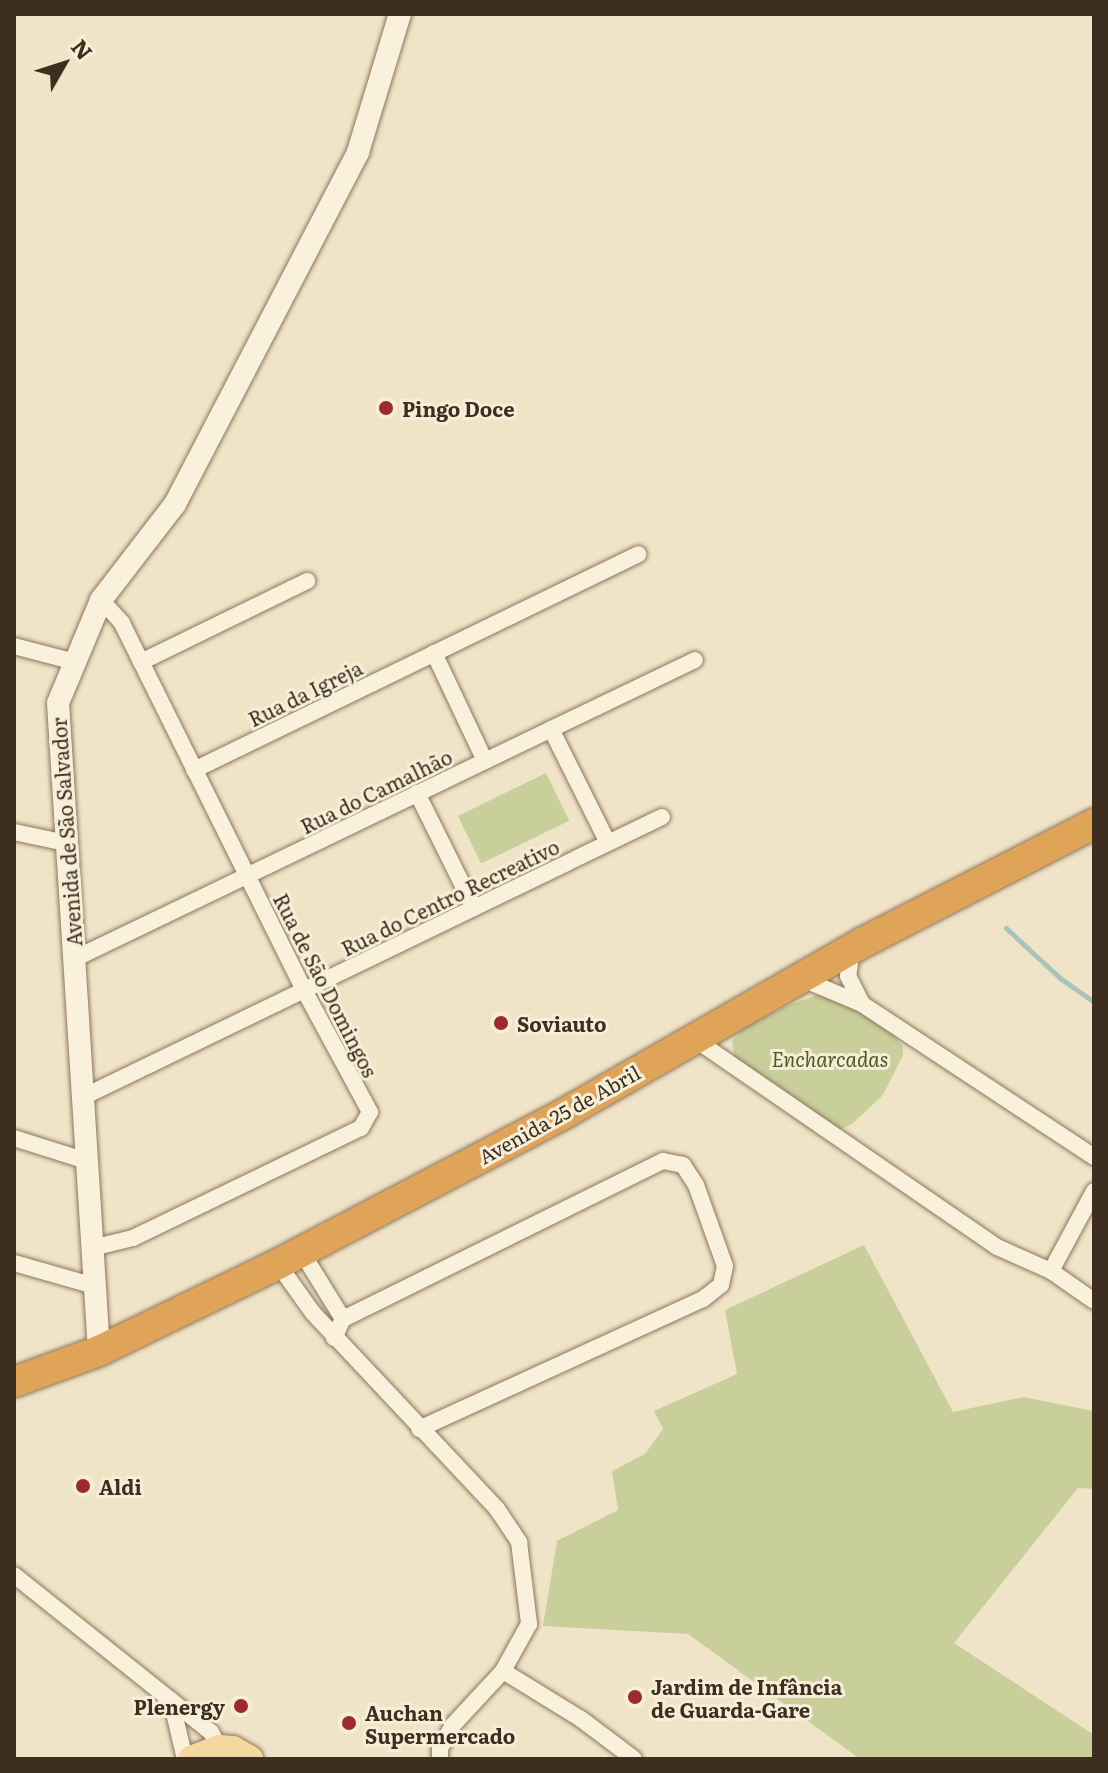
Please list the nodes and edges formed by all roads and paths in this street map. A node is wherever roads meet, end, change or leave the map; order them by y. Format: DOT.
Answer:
graph roads {
  1 [pos="400,14"];
  2 [pos="638,554"];
  3 [pos="307,581"];
  4 [pos="101,600"];
  5 [pos="14,646"];
  6 [pos="434,653"];
  7 [pos="695,660"];
  8 [pos="75,662"];
  9 [pos="141,662"];
  10 [pos="551,729"];
  11 [pos="485,761"];
  12 [pos="194,770"];
  13 [pos="417,793"];
  14 [pos="662,817"];
  15 [pos="1094,824"];
  16 [pos="14,832"];
  17 [pos="66,843"];
  18 [pos="608,843"];
  19 [pos="247,875"];
  20 [pos="474,908"];
  21 [pos="852,949"];
  22 [pos="74,959"];
  23 [pos="800,978"];
  24 [pos="304,990"];
  25 [pos="862,1004"];
  26 [pos="693,1038"];
  27 [pos="83,1097"];
  28 [pos="14,1138"];
  29 [pos="1093,1156"];
  30 [pos="87,1161"];
  31 [pos="1094,1191"];
  32 [pos="92,1248"];
  33 [pos="289,1258"];
  34 [pos="14,1263"];
  35 [pos="1051,1271"];
  36 [pos="95,1286"];
  37 [pos="1094,1301"];
  38 [pos="343,1319"];
  39 [pos="334,1338"];
  40 [pos="99,1351"];
  41 [pos="14,1382"];
  42 [pos="419,1429"];
  43 [pos="14,1575"];
  44 [pos="503,1671"];
  45 [pos="170,1699"];
  46 [pos="219,1748"];
  47 [pos="185,1759"];
  48 [pos="191,1759"];
  49 [pos="250,1759"];
  50 [pos="440,1759"];
  51 [pos="634,1759"];
  1 -- 4 [label="street, Avenida de São Salvador"];
  2 -- 6 [label="street, Rua da Igreja"];
  3 -- 9 [label="street"];
  4 -- 8 [label="street, Avenida de São Salvador"];
  4 -- 9 [label="street, Rua de São Domingos"];
  5 -- 8 [label="street"];
  6 -- 11 [label="street"];
  6 -- 12 [label="street, Rua da Igreja"];
  7 -- 10 [label="street, Rua do Camalhão"];
  8 -- 17 [label="street, Avenida de São Salvador"];
  9 -- 12 [label="street, Rua de São Domingos"];
  10 -- 11 [label="street, Rua do Camalhão"];
  10 -- 18 [label="street"];
  11 -- 13 [label="street, Rua do Camalhão"];
  12 -- 19 [label="street, Rua de São Domingos"];
  13 -- 19 [label="street, Rua do Camalhão"];
  13 -- 20 [label="street"];
  14 -- 18 [label="street, Rua do Centro Recreativo"];
  15 -- 21 [label="highway, Avenida 25 de Abril"];
  16 -- 17 [label="street"];
  17 -- 22 [label="street, Avenida de São Salvador"];
  18 -- 20 [label="street, Rua do Centro Recreativo"];
  19 -- 22 [label="street, Rua do Camalhão"];
  19 -- 24 [label="street, Rua de São Domingos"];
  20 -- 24 [label="street, Rua do Centro Recreativo"];
  21 -- 23 [label="highway, Avenida 25 de Abril"];
  21 -- 25 [label="street"];
  22 -- 27 [label="street, Avenida de São Salvador"];
  23 -- 25 [label="street"];
  23 -- 26 [label="highway, Avenida 25 de Abril"];
  24 -- 27 [label="street, Rua do Centro Recreativo"];
  24 -- 32 [label="street, Rua de São Domingos"];
  25 -- 29 [label="street"];
  26 -- 33 [label="highway, Avenida 25 de Abril"];
  26 -- 35 [label="street"];
  27 -- 30 [label="street, Avenida de São Salvador"];
  28 -- 30 [label="street"];
  30 -- 32 [label="street, Avenida de São Salvador"];
  31 -- 35 [label="street"];
  32 -- 36 [label="street, Avenida de São Salvador"];
  33 -- 38 [label="street"];
  33 -- 39 [label="street"];
  33 -- 40 [label="highway, Avenida 25 de Abril"];
  34 -- 36 [label="street"];
  35 -- 37 [label="street"];
  36 -- 40 [label="street, Avenida de São Salvador"];
  38 -- 39 [label="street"];
  38 -- 42 [label="street"];
  39 -- 42 [label="street"];
  40 -- 41 [label="highway, Avenida 25 de Abril"];
  42 -- 44 [label="street"];
  43 -- 45 [label="street"];
  44 -- 50 [label="street"];
  44 -- 51 [label="street"];
  45 -- 46 [label="street"];
  45 -- 47 [label="street"];
  46 -- 48 [label="main road"];
  46 -- 49 [label="main road"];
}
